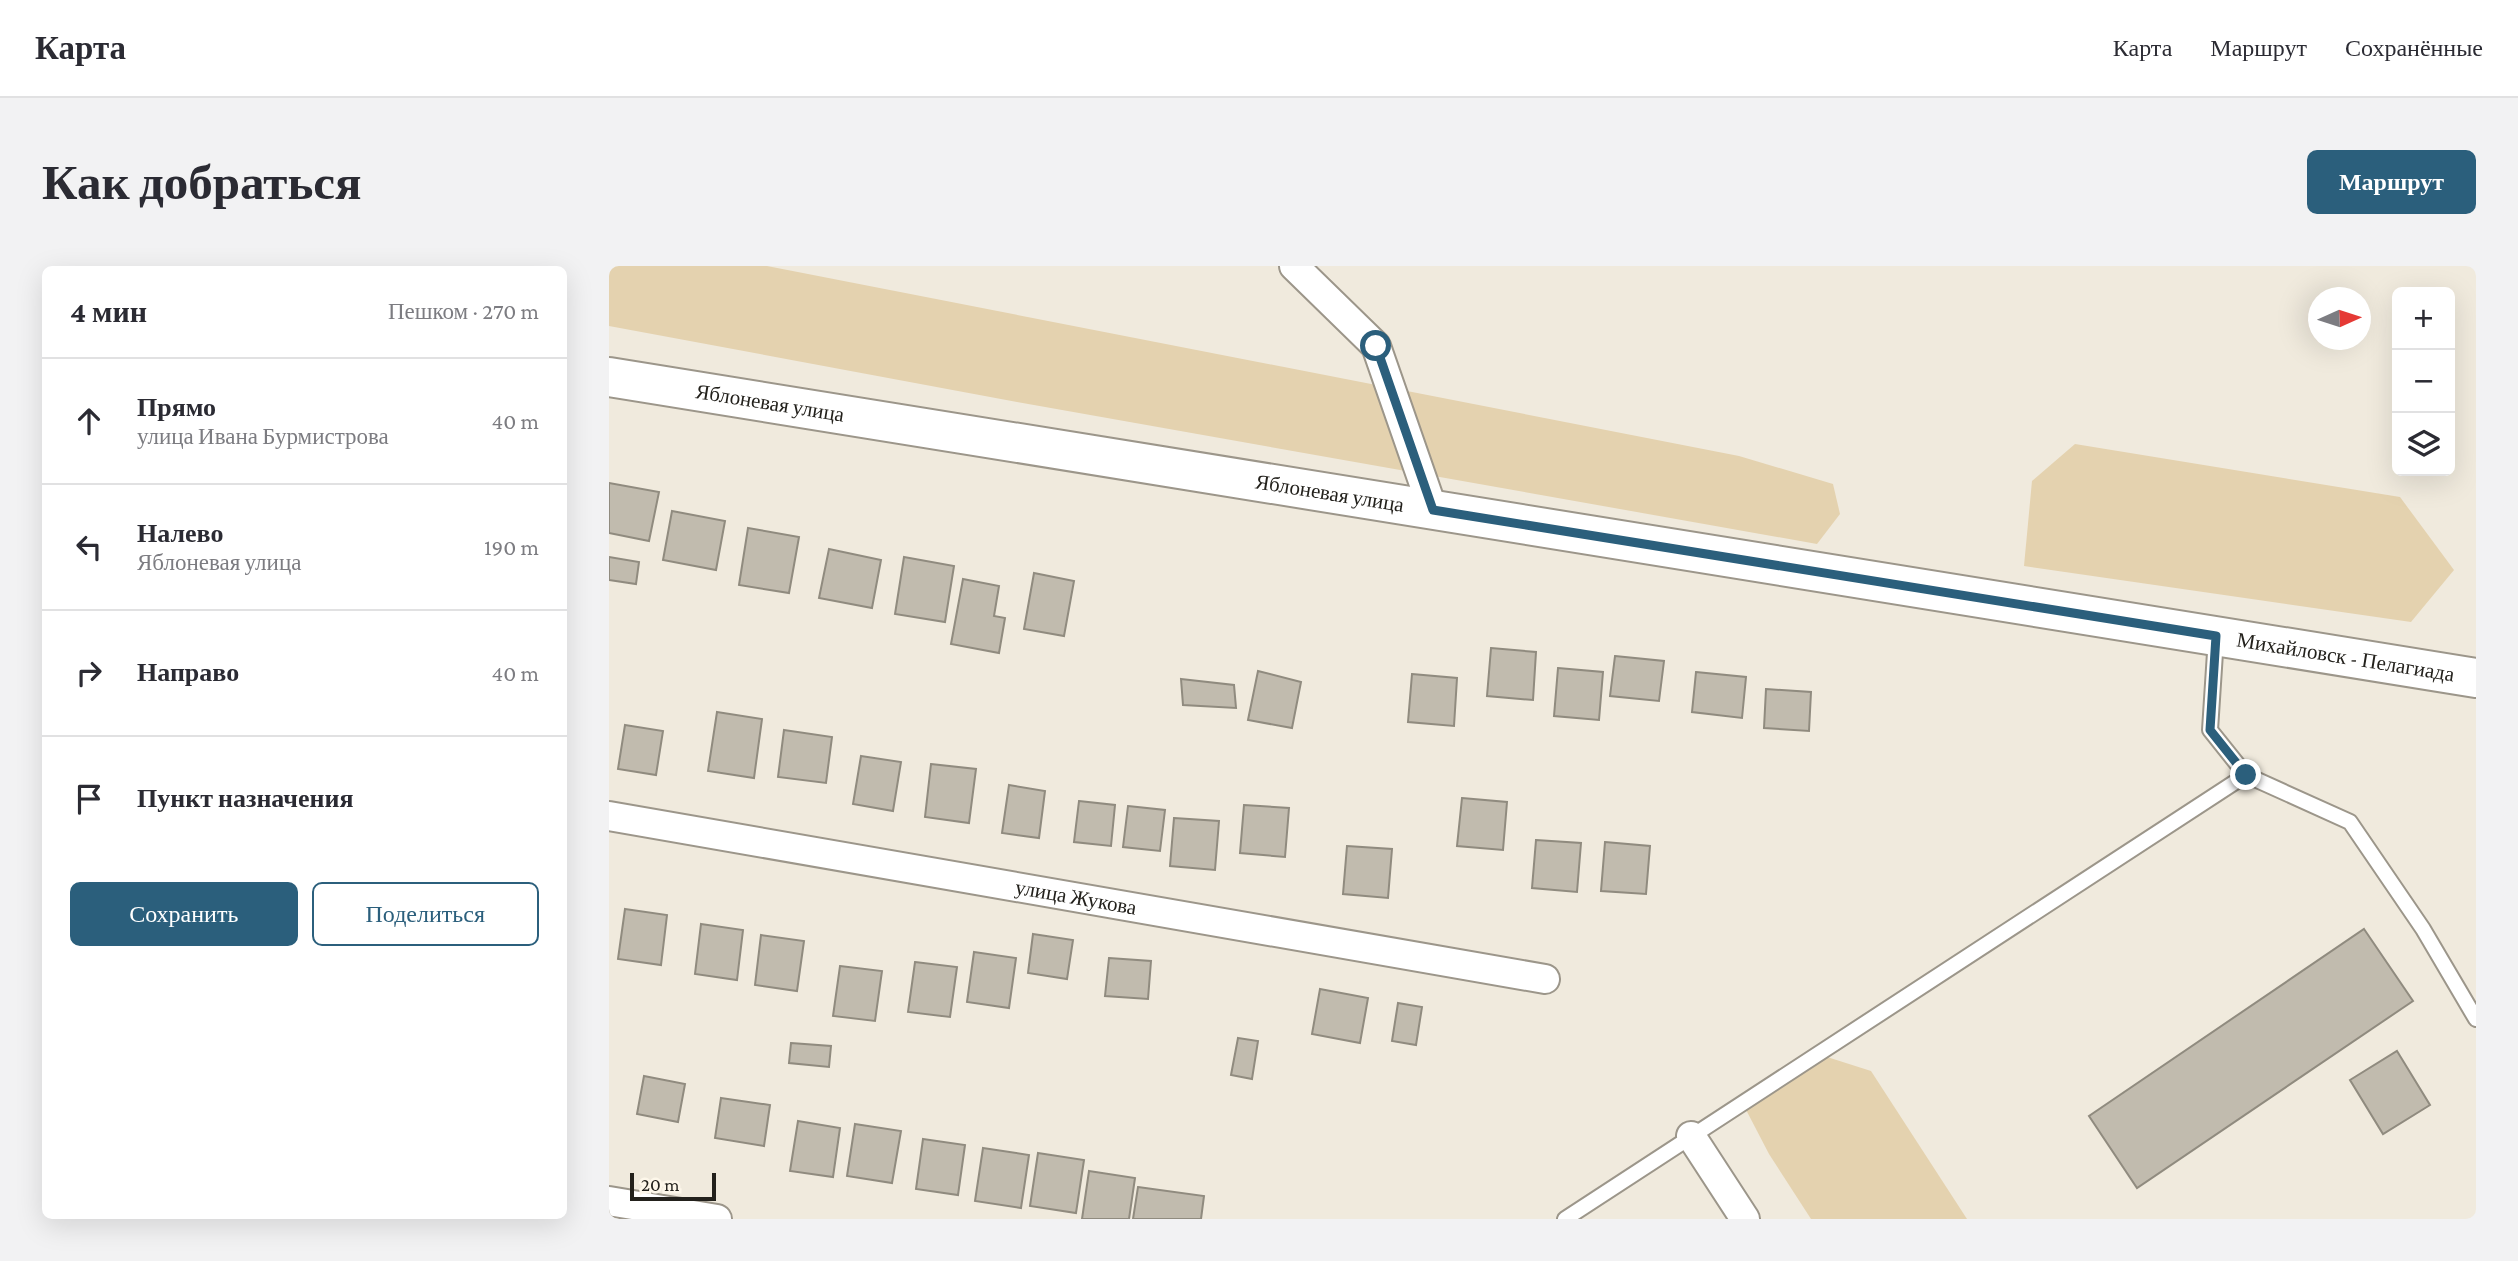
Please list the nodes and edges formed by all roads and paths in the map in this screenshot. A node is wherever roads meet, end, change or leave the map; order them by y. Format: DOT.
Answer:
graph roads {
  1 [pos="1294,266"];
  2 [pos="609,377"];
  3 [pos="1433,510"];
  4 [pos="2216,636"];
  5 [pos="2464,671"];
  6 [pos="2246,775"];
  7 [pos="609,816"];
  8 [pos="1545,979"];
  9 [pos="2476,1019"];
  10 [pos="1691,1136"];
  11 [pos="609,1201"];
  12 [pos="716,1219"];
  13 [pos="1566,1219"];
  14 [pos="1745,1219"];
  1 -- 3 [label="street"];
  2 -- 3 [label="street, Яблоневая улица"];
  3 -- 4 [label="street, Яблоневая улица"];
  4 -- 5 [label="street, Михайловск - Пелагиада"];
  4 -- 6 [label="lane"];
  6 -- 9 [label="lane"];
  6 -- 10 [label="lane"];
  7 -- 8 [label="street, улица Жукова"];
  10 -- 13 [label="lane"];
  10 -- 14 [label="street"];
  11 -- 12 [label="street"];
}
